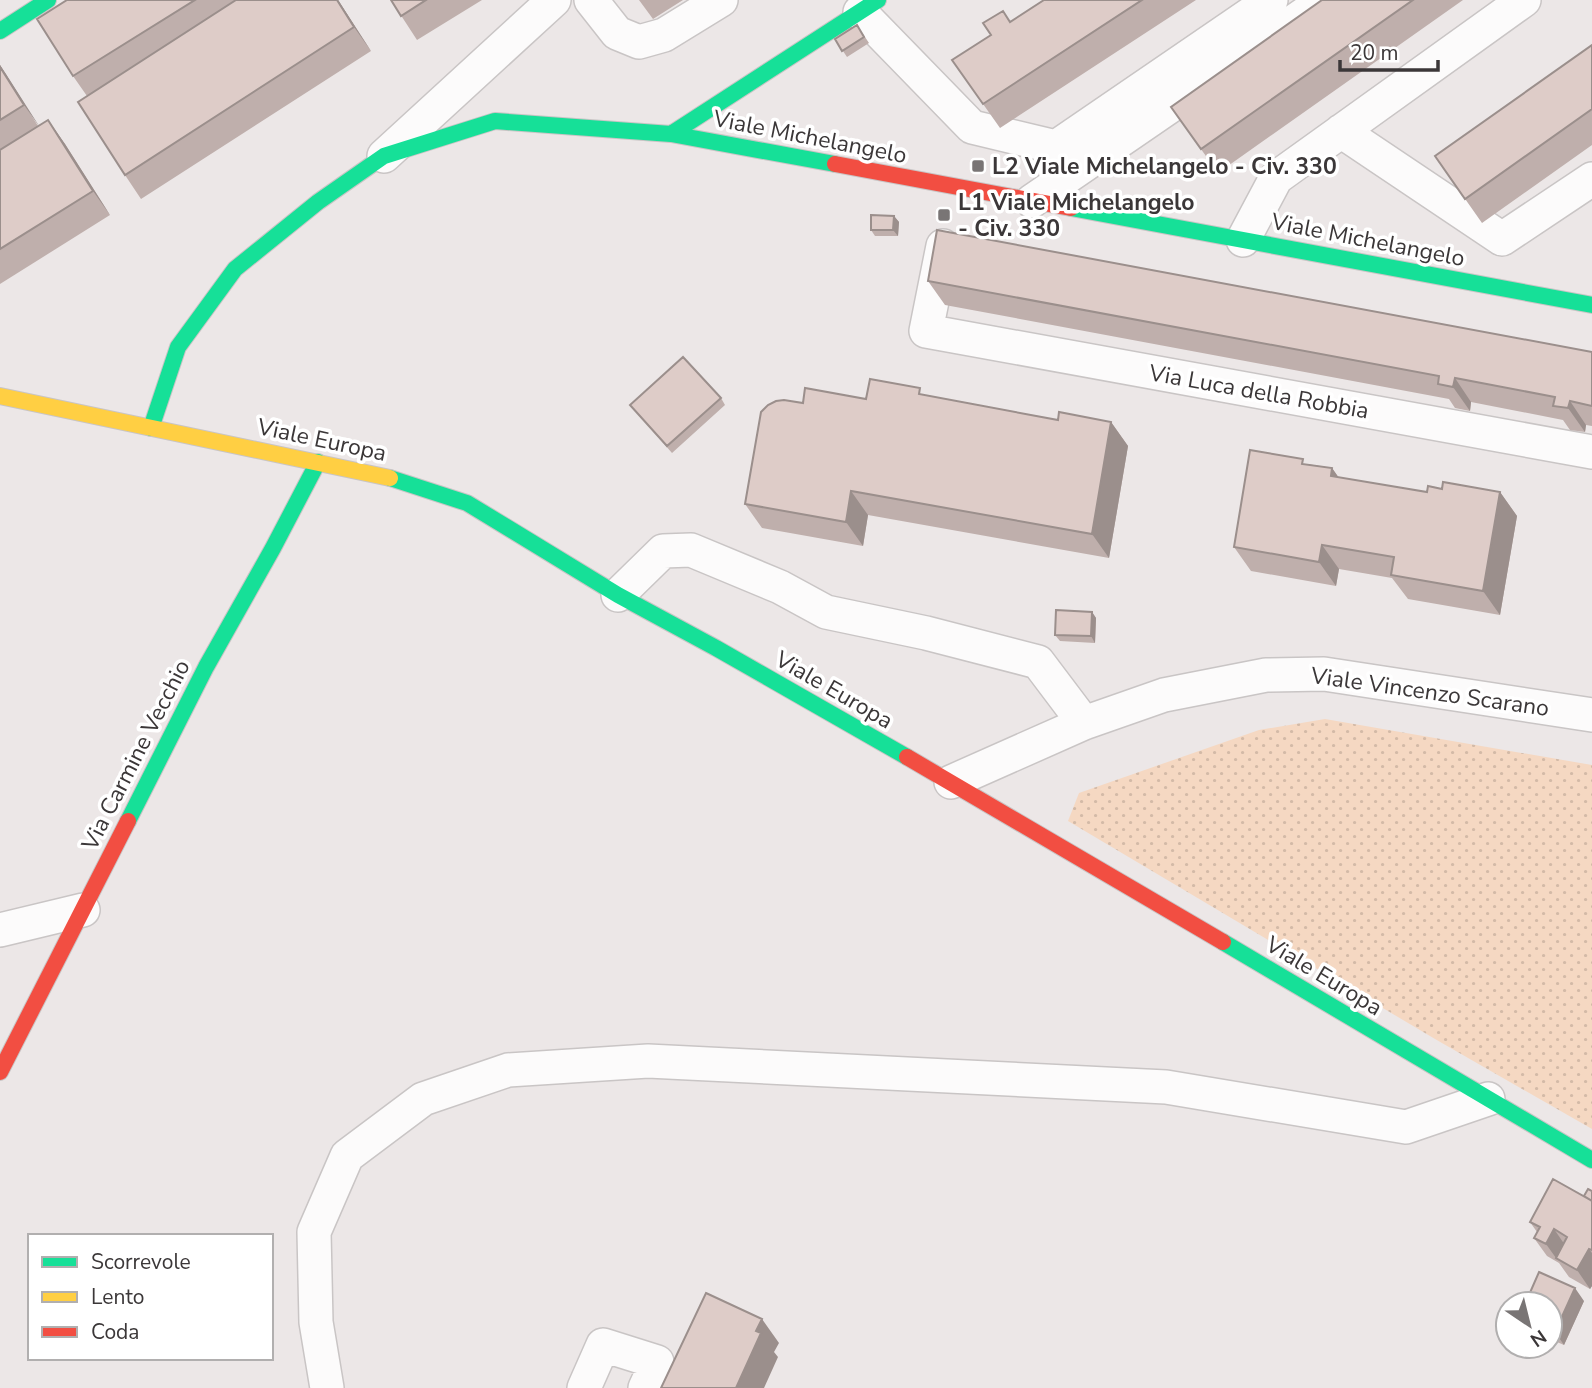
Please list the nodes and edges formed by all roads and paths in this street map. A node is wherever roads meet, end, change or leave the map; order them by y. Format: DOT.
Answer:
graph roads {
  1 [pos="48,0"];
  2 [pos="554,0"];
  3 [pos="591,0"];
  4 [pos="721,0"];
  5 [pos="1271,0"];
  6 [pos="1325,0"];
  7 [pos="1524,0"];
  8 [pos="869,6"];
  9 [pos="0,31"];
  10 [pos="1341,131"];
  11 [pos="671,134"];
  12 [pos="384,156"];
  13 [pos="1592,180"];
  14 [pos="1032,201"];
  15 [pos="945,239"];
  16 [pos="1243,240"];
  17 [pos="1592,305"];
  18 [pos="0,396"];
  19 [pos="151,428"];
  20 [pos="1592,452"];
  21 [pos="318,462"];
  22 [pos="618,595"];
  23 [pos="1592,715"];
  24 [pos="1084,723"];
  25 [pos="951,782"];
  26 [pos="83,910"];
  27 [pos="0,930"];
  28 [pos="0,1072"];
  29 [pos="1488,1099"];
  30 [pos="1592,1160"];
  31 [pos="327,1388"];
  32 [pos="584,1388"];
  33 [pos="645,1388"];
  1 -- 9 [label="street"];
  2 -- 12 [label="street"];
  3 -- 4 [label="street"];
  5 -- 8 [label="street"];
  6 -- 14 [label="street"];
  7 -- 10 [label="street"];
  8 -- 11 [label="street"];
  10 -- 13 [label="street"];
  10 -- 16 [label="street"];
  11 -- 12 [label="street, Viale Michelangelo"];
  11 -- 14 [label="street, Viale Michelangelo"];
  12 -- 19 [label="street, Viale Michelangelo"];
  14 -- 16 [label="street, Viale Michelangelo"];
  15 -- 20 [label="street, Via Luca della Robbia"];
  16 -- 17 [label="street, Viale Michelangelo"];
  18 -- 19 [label="street, Viale Europa"];
  19 -- 21 [label="street, Viale Europa"];
  21 -- 22 [label="street, Viale Europa"];
  21 -- 26 [label="street, Via Carmine Vecchio"];
  22 -- 24 [label="street"];
  22 -- 25 [label="street, Viale Europa"];
  23 -- 24 [label="street, Viale Vincenzo Scarano"];
  24 -- 25 [label="street, Viale Vincenzo Scarano"];
  25 -- 29 [label="street, Viale Europa"];
  26 -- 27 [label="street"];
  26 -- 28 [label="street, Via Carmine Vecchio"];
  29 -- 30 [label="street, Viale Europa"];
  29 -- 31 [label="street"];
  32 -- 33 [label="street"];
}
